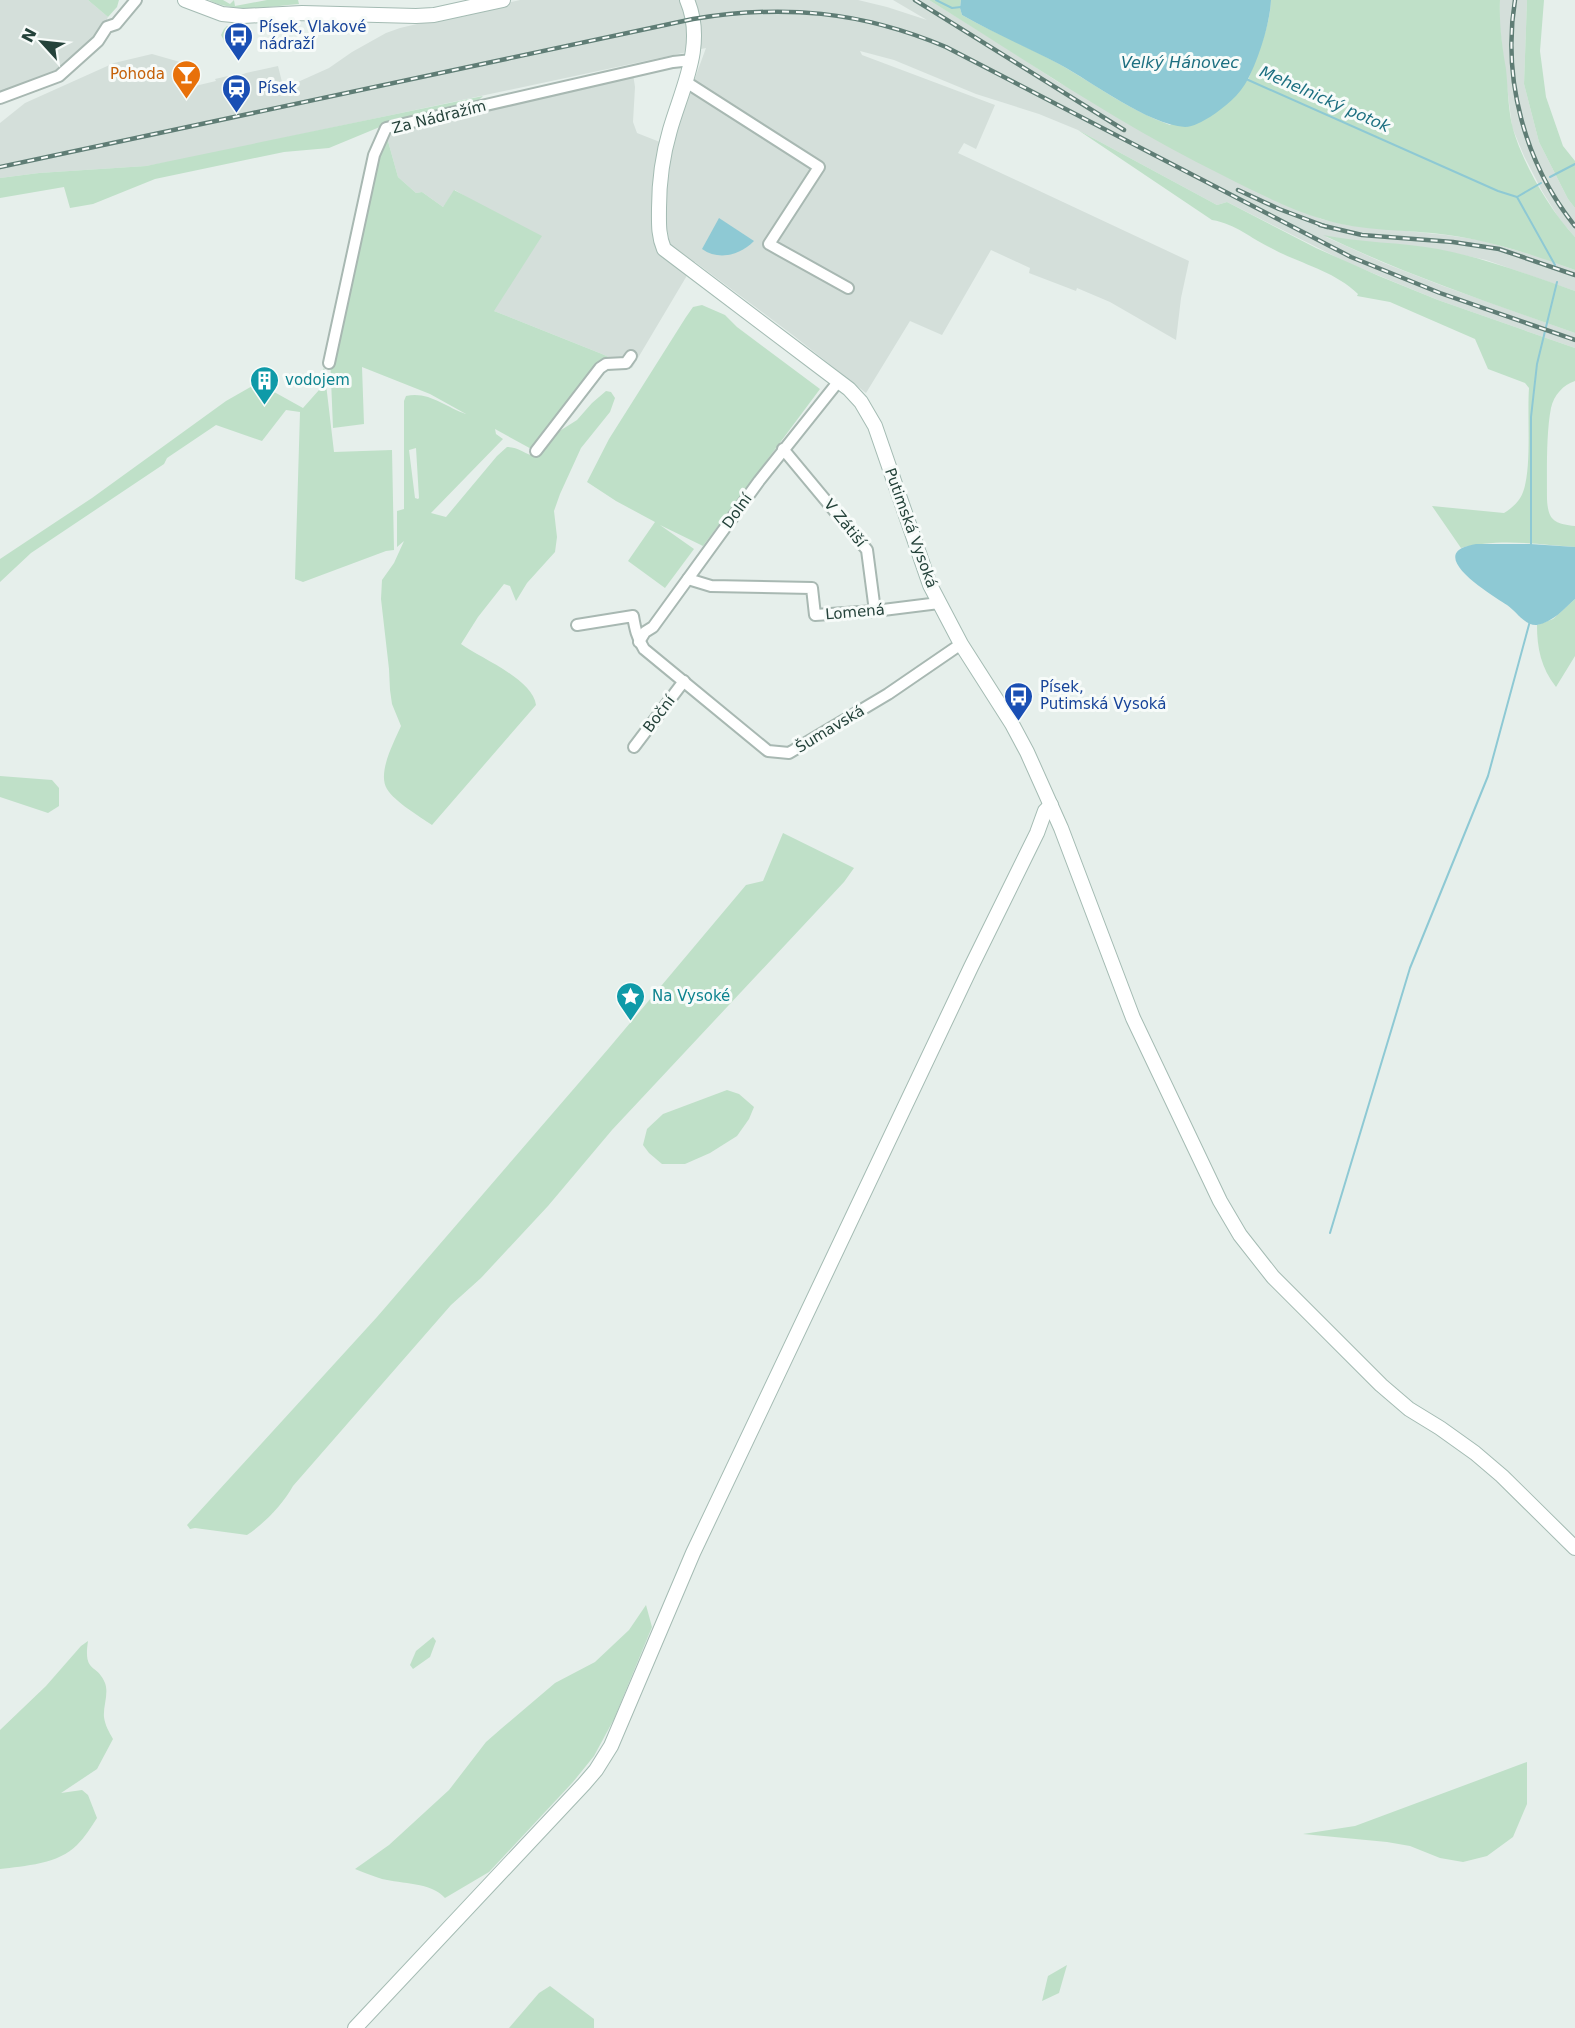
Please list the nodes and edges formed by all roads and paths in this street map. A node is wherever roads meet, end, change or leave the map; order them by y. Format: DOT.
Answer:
graph roads {
  1 [pos="126,0"];
  2 [pos="136,0"];
  3 [pos="185,0"];
  4 [pos="195,0"];
  5 [pos="503,0"];
  6 [pos="687,0"];
  7 [pos="208,9"];
  8 [pos="119,20"];
  9 [pos="692,60"];
  10 [pos="686,82"];
  11 [pos="0,98"];
  12 [pos="848,288"];
  13 [pos="631,356"];
  14 [pos="329,363"];
  15 [pos="838,382"];
  16 [pos="783,449"];
  17 [pos="536,451"];
  18 [pos="688,579"];
  19 [pos="939,603"];
  20 [pos="875,611"];
  21 [pos="577,625"];
  22 [pos="639,642"];
  23 [pos="961,644"];
  24 [pos="684,681"];
  25 [pos="634,747"];
  26 [pos="1051,805"];
  27 [pos="1061,828"];
  28 [pos="1037,832"];
  29 [pos="1575,1548"];
  30 [pos="355,2028"];
  1 -- 8 [label="street"];
  2 -- 8 [label="street"];
  3 -- 7 [label="main road"];
  4 -- 7 [label="main road"];
  5 -- 7 [label="main road"];
  6 -- 9 [label="main road"];
  8 -- 11 [label="street"];
  9 -- 10 [label="main road"];
  9 -- 14 [label="street, Za Nádražím"];
  10 -- 12 [label="street"];
  10 -- 15 [label="main road"];
  13 -- 17 [label="street"];
  15 -- 16 [label="street, Dolní"];
  15 -- 19 [label="main road, Putimská Vysoká"];
  16 -- 18 [label="street, Dolní"];
  16 -- 20 [label="street, V Zátiší"];
  18 -- 20 [label="street, Lomená"];
  18 -- 22 [label="street, Dolní"];
  19 -- 20 [label="street, Lomená"];
  19 -- 23 [label="main road, Putimská Vysoká"];
  21 -- 22 [label="street"];
  22 -- 24 [label="street, Šumavská"];
  23 -- 24 [label="street, Šumavská"];
  23 -- 26 [label="main road, Putimská Vysoká"];
  24 -- 25 [label="street, Boční"];
  26 -- 27 [label="main road, Putimská Vysoká"];
  26 -- 28 [label="main road"];
  27 -- 28 [label="main road"];
  27 -- 29 [label="main road, Putimská Vysoká"];
  28 -- 30 [label="main road"];
}
